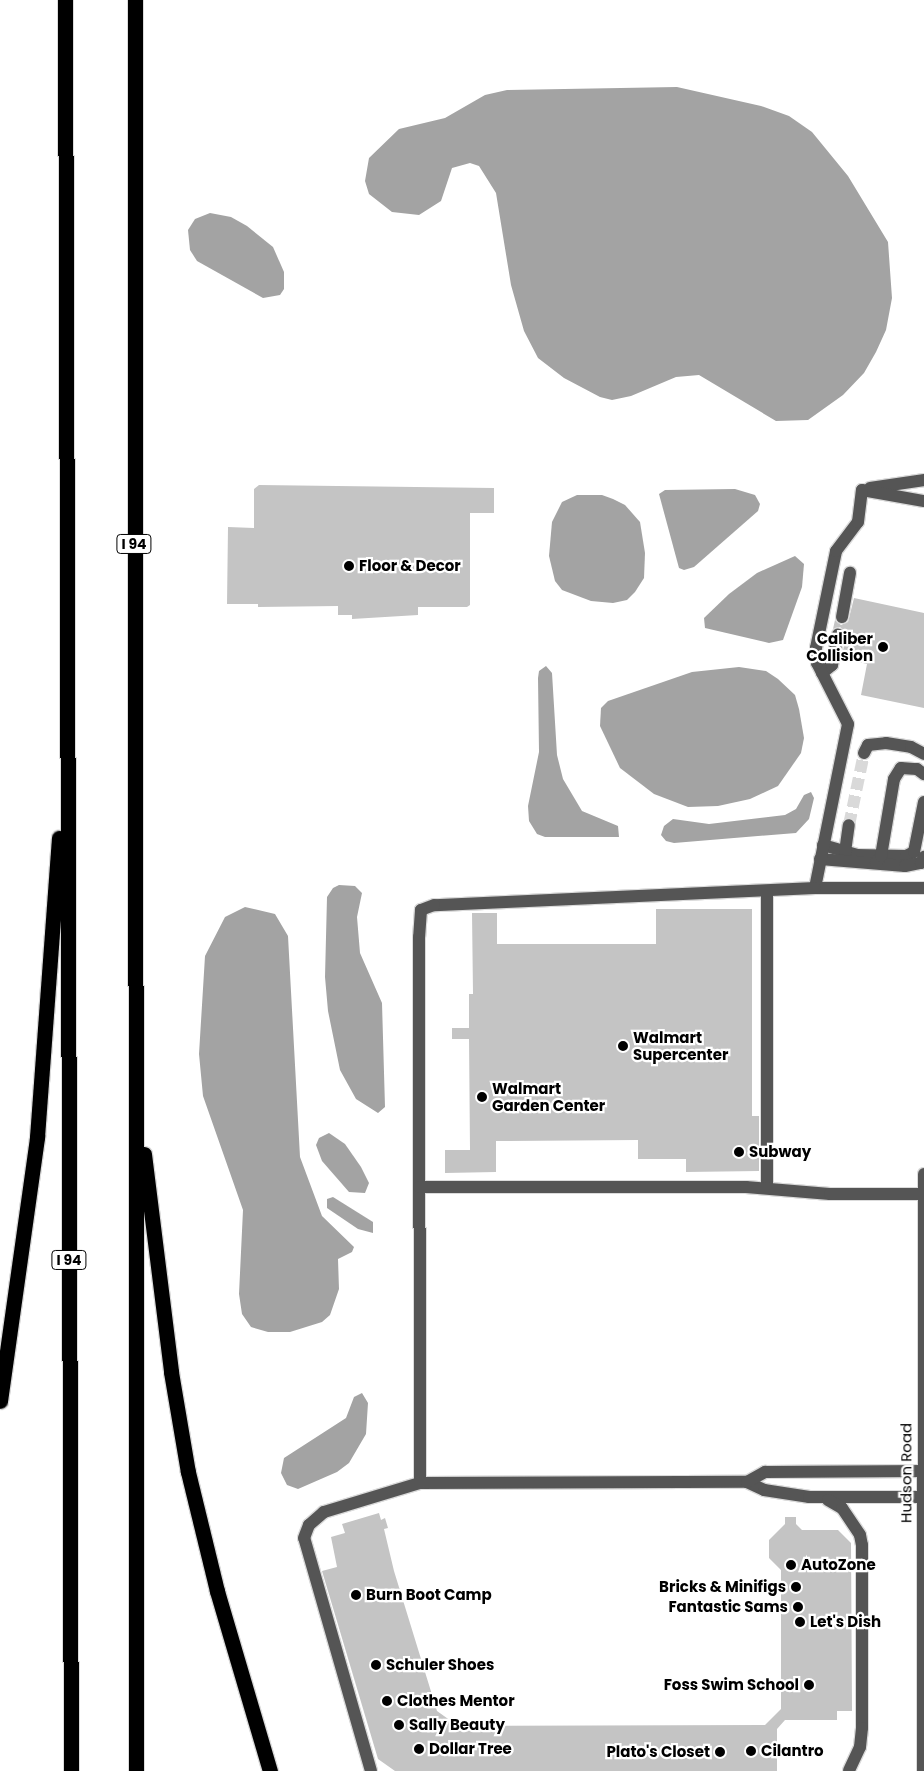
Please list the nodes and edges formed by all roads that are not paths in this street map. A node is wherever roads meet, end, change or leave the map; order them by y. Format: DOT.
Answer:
graph roads {
  1 [pos="65,0"];
  2 [pos="135,0"];
  3 [pos="924,480"];
  4 [pos="862,490"];
  5 [pos="924,501"];
  6 [pos="850,573"];
  7 [pos="842,617"];
  8 [pos="838,635"];
  9 [pos="822,673"];
  10 [pos="68,749"];
  11 [pos="864,753"];
  12 [pos="924,754"];
  13 [pos="924,774"];
  14 [pos="924,802"];
  15 [pos="849,825"];
  16 [pos="882,843"];
  17 [pos="823,845"];
  18 [pos="846,848"];
  19 [pos="924,857"];
  20 [pos="820,858"];
  21 [pos="878,860"];
  22 [pos="815,888"];
  23 [pos="924,888"];
  24 [pos="767,891"];
  25 [pos="136,1088"];
  26 [pos="924,1174"];
  27 [pos="419,1187"];
  28 [pos="767,1187"];
  29 [pos="924,1194"];
  30 [pos="0,1401"];
  31 [pos="923,1471"];
  32 [pos="747,1482"];
  33 [pos="420,1483"];
  34 [pos="923,1497"];
  35 [pos="821,1498"];
  36 [pos="70,1771"];
  37 [pos="136,1771"];
  38 [pos="270,1771"];
  39 [pos="371,1771"];
  40 [pos="848,1771"];
  41 [pos="923,1771"];
  1 -- 10 [label="highway, I 94"];
  2 -- 25 [label="highway, I 94"];
  3 -- 4 [label="street"];
  4 -- 5 [label="street"];
  4 -- 9 [label="street"];
  6 -- 7 [label="street"];
  8 -- 9 [label="street"];
  9 -- 17 [label="street"];
  10 -- 30 [label="highway"];
  10 -- 36 [label="highway, I 94"];
  11 -- 12 [label="street"];
  13 -- 16 [label="street"];
  14 -- 21 [label="street"];
  15 -- 18 [label="street"];
  16 -- 18 [label="street"];
  16 -- 21 [label="street"];
  17 -- 18 [label="street"];
  17 -- 20 [label="street"];
  18 -- 21 [label="street"];
  19 -- 21 [label="street"];
  20 -- 21 [label="street"];
  20 -- 22 [label="street"];
  22 -- 23 [label="street"];
  22 -- 24 [label="street"];
  24 -- 27 [label="street"];
  24 -- 28 [label="street"];
  25 -- 37 [label="highway, I 94"];
  25 -- 38 [label="highway"];
  26 -- 29 [label="street, Hudson Road"];
  27 -- 28 [label="street"];
  27 -- 33 [label="street"];
  28 -- 29 [label="street"];
  29 -- 31 [label="street, Hudson Road"];
  31 -- 32 [label="street"];
  31 -- 34 [label="street, Hudson Road"];
  32 -- 33 [label="street"];
  32 -- 35 [label="street"];
  33 -- 39 [label="street"];
  34 -- 35 [label="street"];
  34 -- 41 [label="street, Hudson Road"];
  35 -- 40 [label="street"];
}
